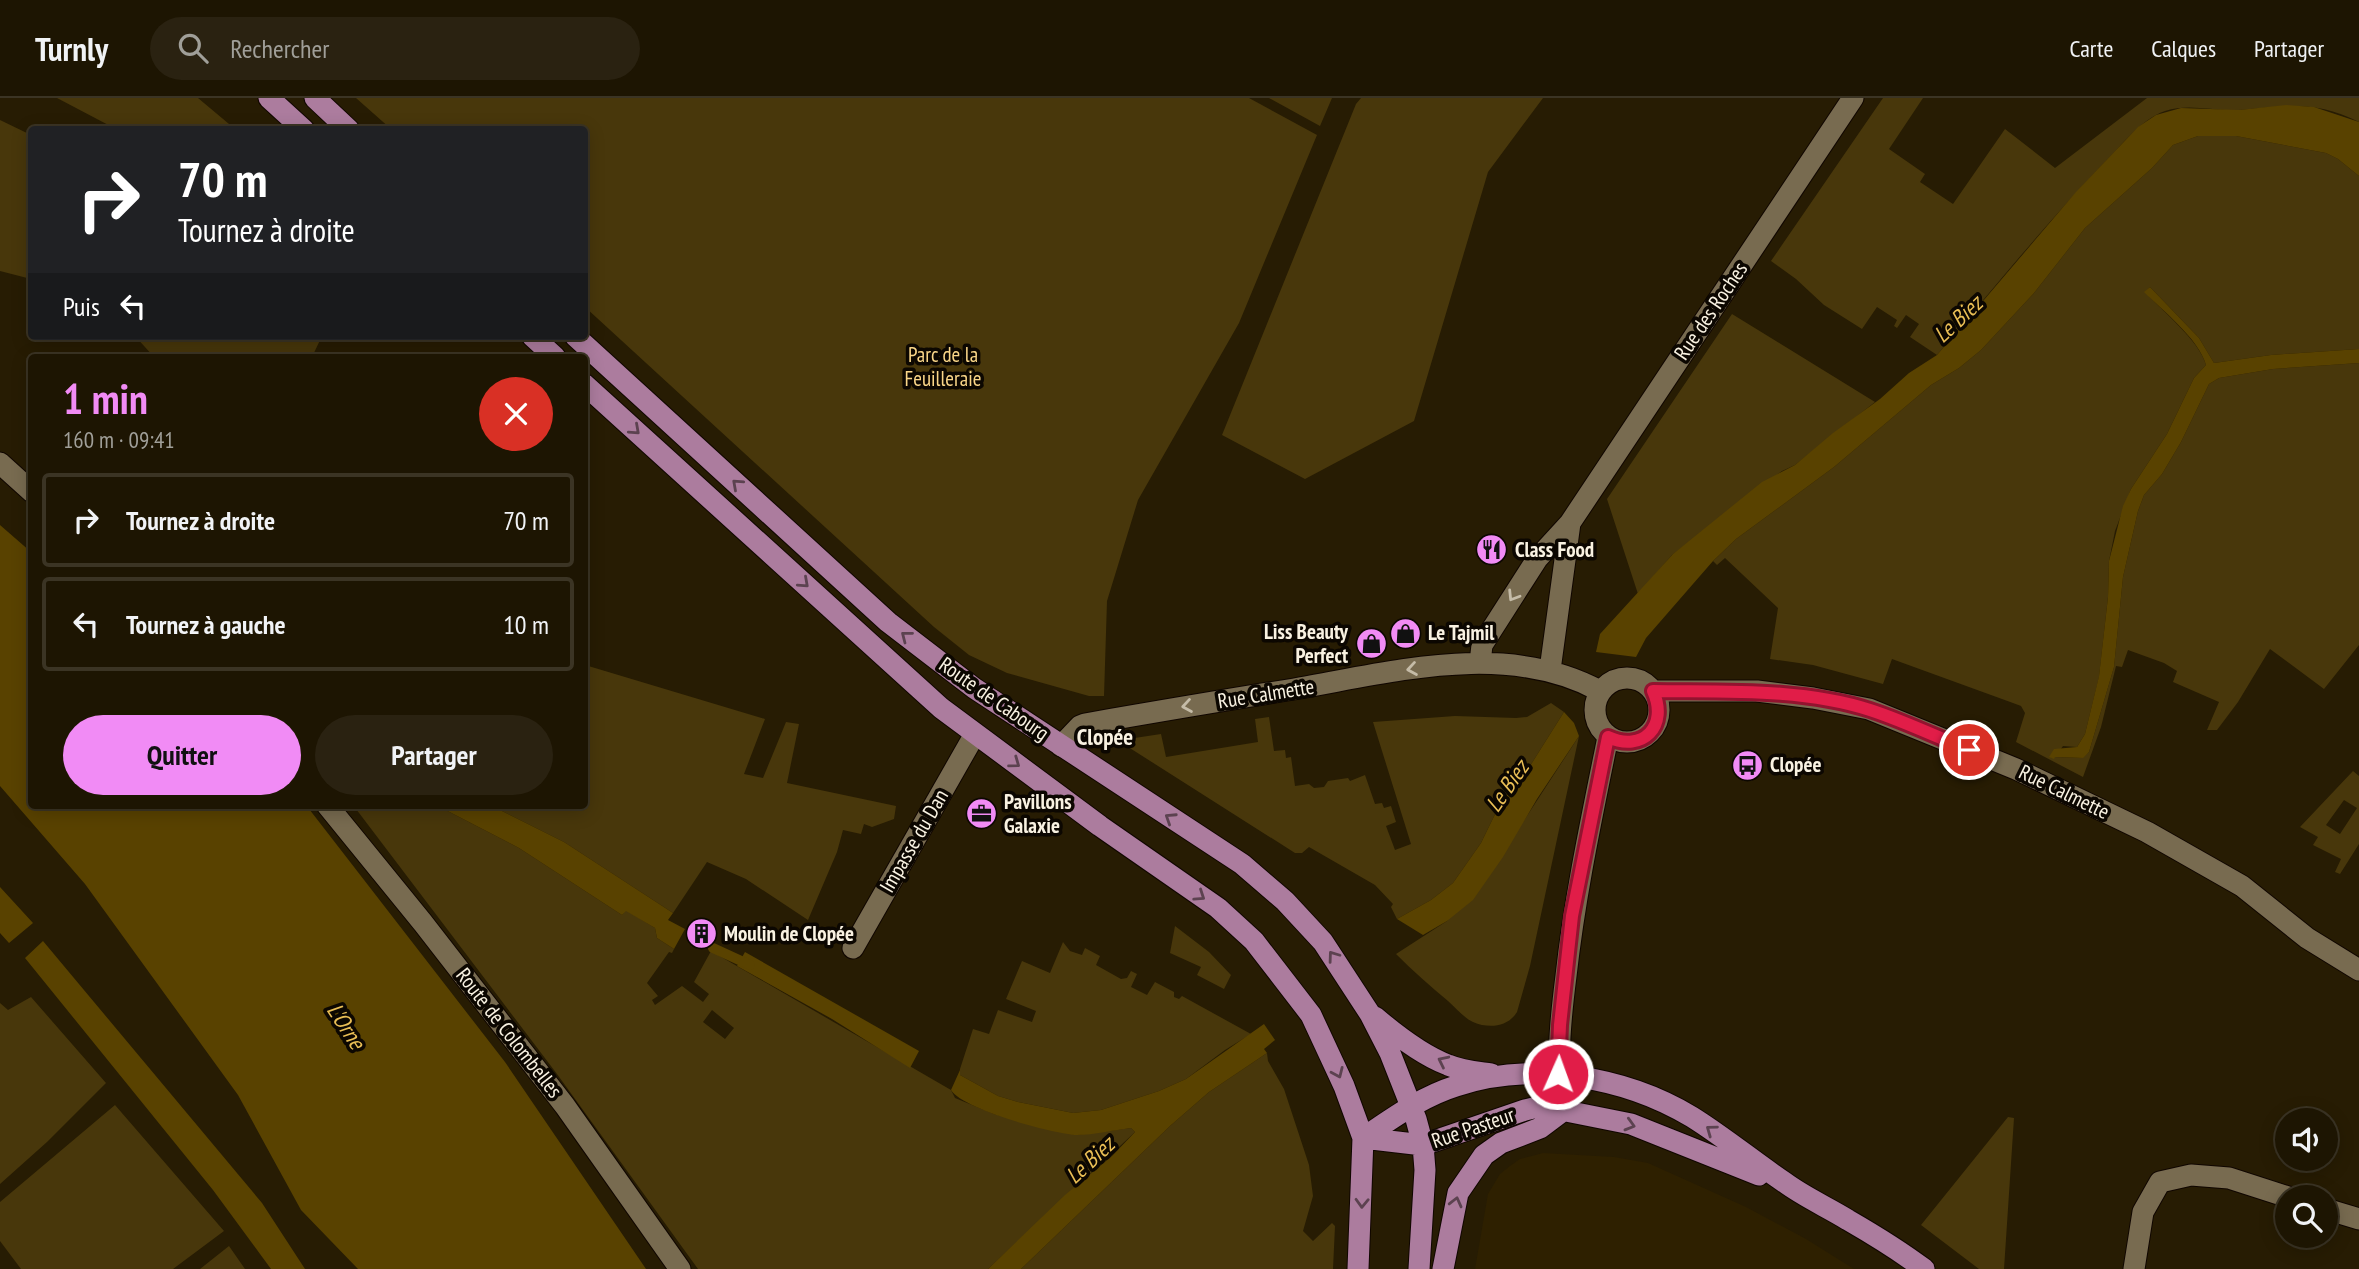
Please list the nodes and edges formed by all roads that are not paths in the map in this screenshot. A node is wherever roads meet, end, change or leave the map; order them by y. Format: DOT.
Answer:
graph roads {
  1 [pos="269,98"];
  2 [pos="315,98"];
  3 [pos="1853,98"];
  4 [pos="300,126"];
  5 [pos="345,126"];
  6 [pos="536,340"];
  7 [pos="579,340"];
  8 [pos="552,354"];
  9 [pos="588,388"];
  10 [pos="0,463"];
  11 [pos="28,488"];
  12 [pos="1570,523"];
  13 [pos="1480,663"];
  14 [pos="1550,670"];
  15 [pos="1600,691"];
  16 [pos="1653,691"];
  17 [pos="975,734"];
  18 [pos="1608,737"];
  19 [pos="1061,746"];
  20 [pos="330,809"];
  21 [pos="853,948"];
  22 [pos="2359,970"];
  23 [pos="1370,1014"];
  24 [pos="1558,1074"];
  25 [pos="1509,1076"];
  26 [pos="1412,1105"];
  27 [pos="1564,1110"];
  28 [pos="1363,1138"];
  29 [pos="1423,1146"];
  30 [pos="1786,1185"];
  31 [pos="2275,1193"];
  32 [pos="2338,1213"];
  33 [pos="2359,1219"];
  34 [pos="680,1269"];
  35 [pos="1359,1269"];
  36 [pos="1419,1269"];
  37 [pos="1443,1269"];
  38 [pos="1924,1269"];
  39 [pos="2134,1269"];
  1 -- 4 [label="main road"];
  2 -- 5 [label="main road"];
  3 -- 12 [label="street, Rue des Roches"];
  6 -- 8 [label="main road"];
  19 -- 7 [label="main road, Route de Cabourg, one-way"];
  9 -- 17 [label="main road, Route de Cabourg, one-way"];
  10 -- 11 [label="street"];
  12 -- 13 [label="street, Rue des Roches, one-way"];
  12 -- 14 [label="street, Rue des Roches"];
  13 -- 14 [label="street, Rue Calmette"];
  13 -- 19 [label="street, Rue Calmette, one-way"];
  14 -- 15 [label="street, Rue Calmette"];
  15 -- 16 [label="street"];
  15 -- 18 [label="street"];
  16 -- 18 [label="street"];
  16 -- 22 [label="street, Rue Calmette"];
  17 -- 21 [label="street, Impasse du Dan"];
  17 -- 28 [label="main road, Route de Cabourg, one-way"];
  18 -- 24 [label="street"];
  23 -- 19 [label="main road, Route de Cabourg, one-way"];
  20 -- 34 [label="street, Route de Colombelles"];
  25 -- 23 [label="main road, one-way"];
  23 -- 26 [label="main road, Route de Cabourg"];
  24 -- 25 [label="main road, Rue Pasteur"];
  24 -- 27 [label="street"];
  30 -- 24 [label="main road, Rue Pasteur, one-way"];
  25 -- 26 [label="main road, Rue Pasteur"];
  26 -- 28 [label="main road, Rue Pasteur"];
  26 -- 29 [label="main road, Route de Cabourg"];
  27 -- 29 [label="main road, Rue Pasteur"];
  27 -- 30 [label="main road, Rue Pasteur, one-way"];
  37 -- 27 [label="main road, one-way"];
  28 -- 29 [label="main road, Rue Pasteur"];
  28 -- 35 [label="main road, one-way"];
  29 -- 36 [label="main road, Route de Cabourg"];
  30 -- 38 [label="main road, Rue Pasteur"];
  31 -- 39 [label="street"];
  32 -- 33 [label="street"];
}
